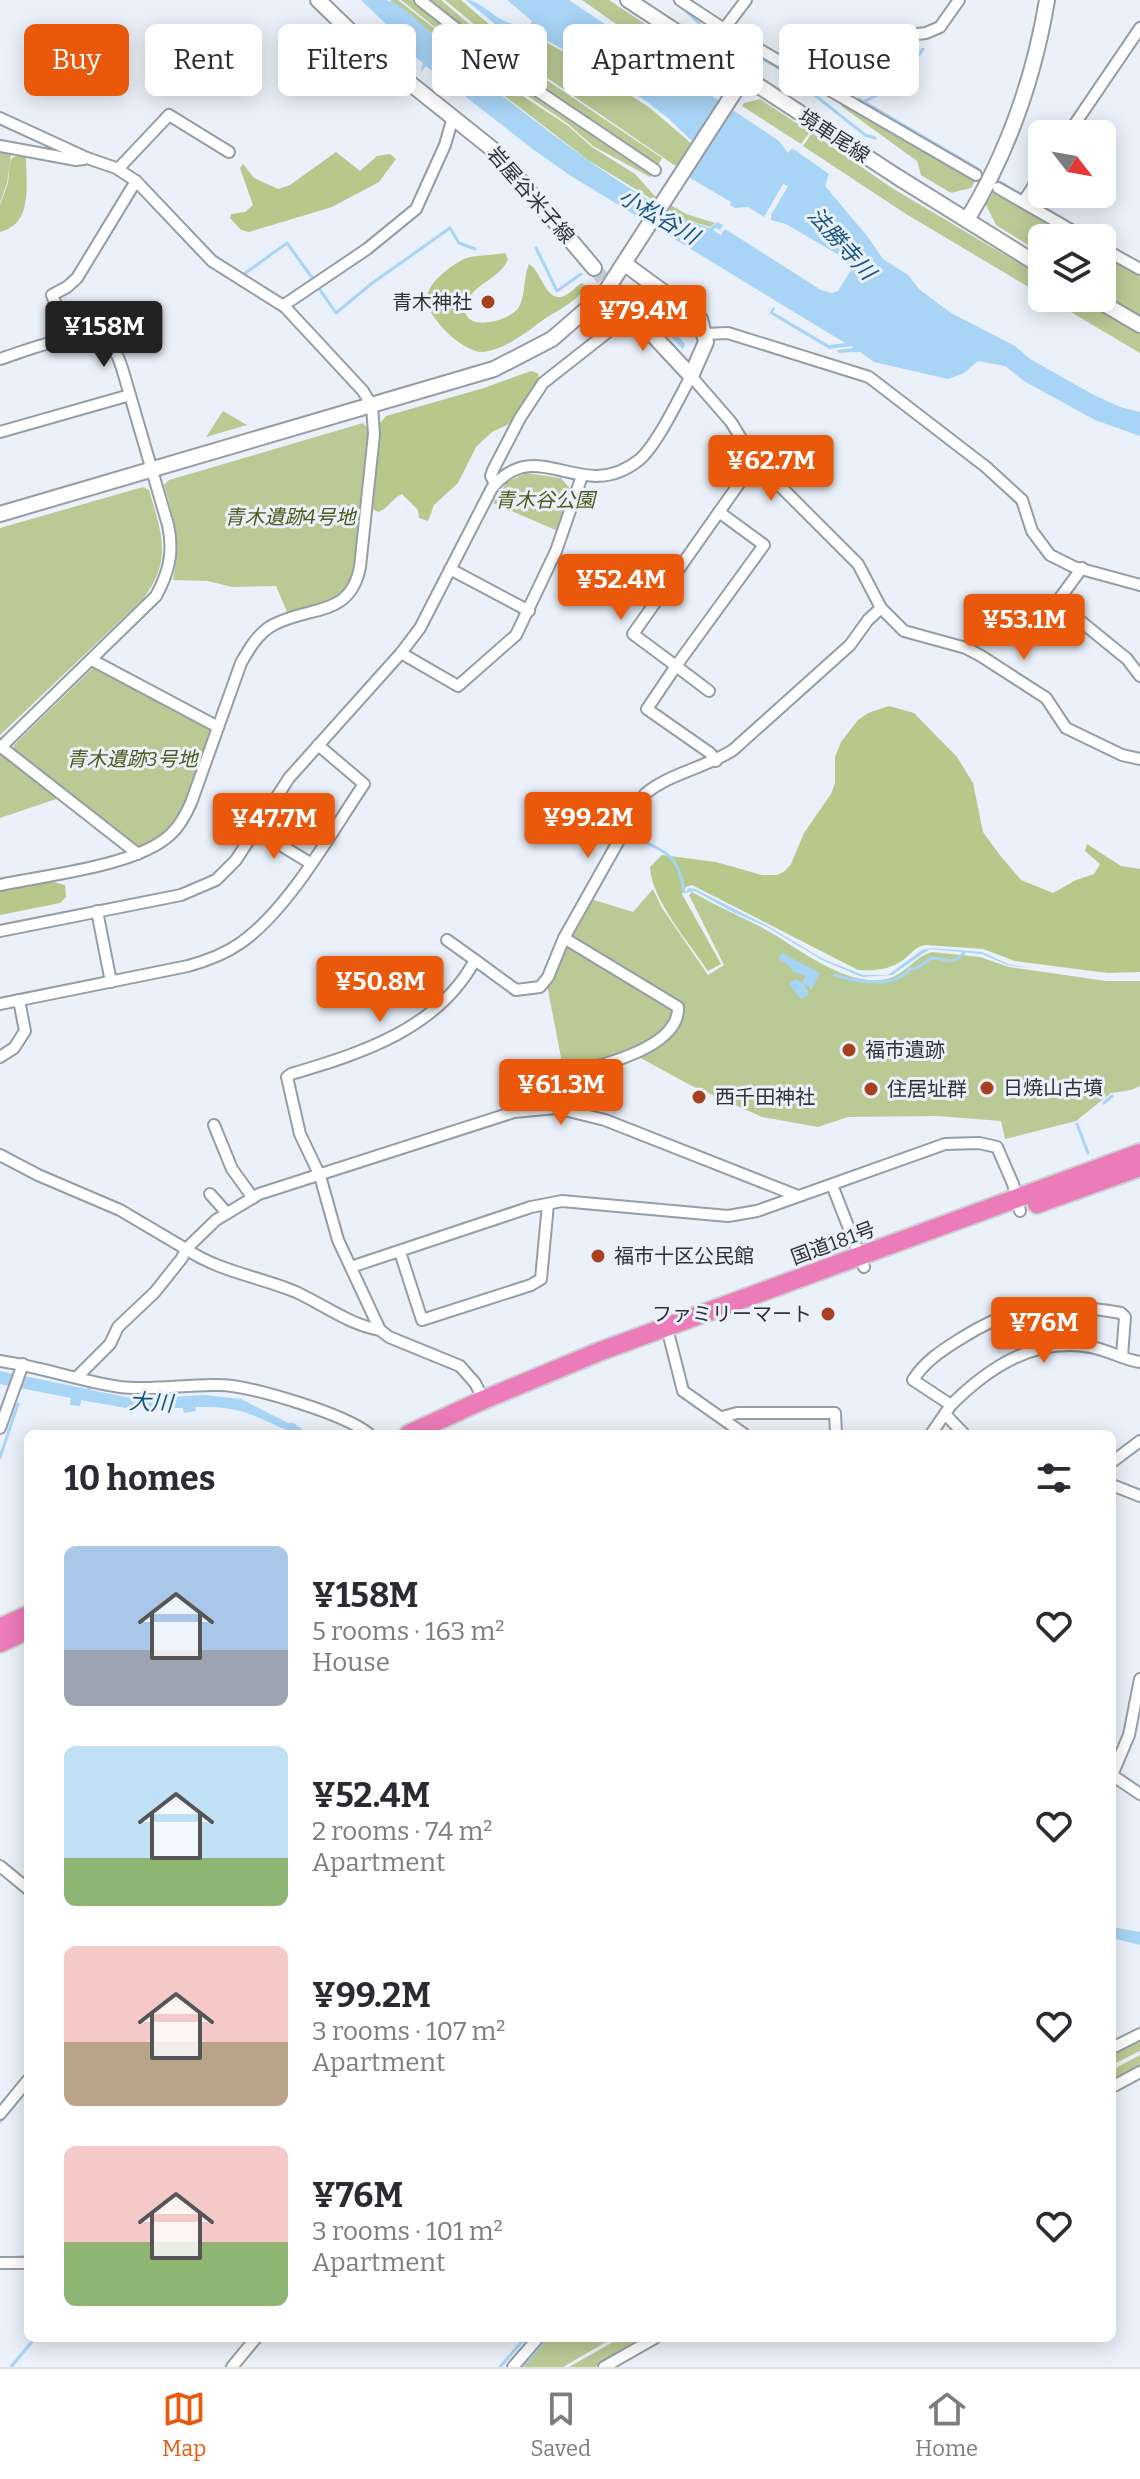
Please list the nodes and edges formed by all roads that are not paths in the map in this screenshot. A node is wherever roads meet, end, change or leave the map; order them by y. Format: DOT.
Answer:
graph roads {
  1 [pos="318,0"];
  2 [pos="420,0"];
  3 [pos="628,0"];
  4 [pos="680,0"];
  5 [pos="746,0"];
  6 [pos="959,0"];
  7 [pos="1047,0"];
  8 [pos="647,7"];
  9 [pos="671,24"];
  10 [pos="716,24"];
  11 [pos="728,24"];
  12 [pos="1140,28"];
  13 [pos="919,34"];
  14 [pos="763,89"];
  15 [pos="732,96"];
  16 [pos="844,96"];
  17 [pos="453,117"];
  18 [pos="0,118"];
  19 [pos="1078,120"];
  20 [pos="0,146"];
  21 [pos="229,152"];
  22 [pos="87,158"];
  23 [pos="118,169"];
  24 [pos="655,170"];
  25 [pos="976,175"];
  26 [pos="136,181"];
  27 [pos="998,188"];
  28 [pos="1028,194"];
  29 [pos="1023,202"];
  30 [pos="967,220"];
  31 [pos="1061,224"];
  32 [pos="1116,256"];
  33 [pos="1028,258"];
  34 [pos="625,264"];
  35 [pos="594,268"];
  36 [pos="1140,269"];
  37 [pos="284,305"];
  38 [pos="628,308"];
  39 [pos="1116,311"];
  40 [pos="1140,325"];
  41 [pos="705,334"];
  42 [pos="70,339"];
  43 [pos="0,359"];
  44 [pos="691,376"];
  45 [pos="130,395"];
  46 [pos="372,406"];
  47 [pos="0,432"];
  48 [pos="755,461"];
  49 [pos="151,470"];
  50 [pos="582,476"];
  51 [pos="495,484"];
  52 [pos="719,512"];
  53 [pos="0,514"];
  54 [pos="1082,568"];
  55 [pos="450,569"];
  56 [pos="1140,585"];
  57 [pos="881,608"];
  58 [pos="529,611"];
  59 [pos="401,653"];
  60 [pos="92,660"];
  61 [pos="676,666"];
  62 [pos="1140,676"];
  63 [pos="709,691"];
  64 [pos="218,727"];
  65 [pos="318,745"];
  66 [pos="1,747"];
  67 [pos="1140,759"];
  68 [pos="716,761"];
  69 [pos="256,830"];
  70 [pos="138,854"];
  71 [pos="310,863"];
  72 [pos="0,885"];
  73 [pos="97,911"];
  74 [pos="0,931"];
  75 [pos="564,938"];
  76 [pos="447,940"];
  77 [pos="475,960"];
  78 [pos="111,982"];
  79 [pos="19,1000"];
  80 [pos="0,1004"];
  81 [pos="0,1057"];
  82 [pos="556,1108"];
  83 [pos="214,1125"];
  84 [pos="0,1155"];
  85 [pos="1139,1163"];
  86 [pos="320,1176"];
  87 [pos="832,1185"];
  88 [pos="210,1194"];
  89 [pos="798,1196"];
  90 [pos="253,1198"];
  91 [pos="548,1204"];
  92 [pos="1019,1205"];
  93 [pos="227,1213"];
  94 [pos="186,1249"];
  95 [pos="400,1252"];
  96 [pos="862,1262"];
  97 [pos="351,1267"];
  98 [pos="380,1330"];
  99 [pos="669,1336"];
  100 [pos="1122,1356"];
  101 [pos="0,1361"];
  102 [pos="1140,1362"];
  103 [pos="22,1368"];
  104 [pos="77,1377"];
  105 [pos="485,1402"];
  106 [pos="948,1409"];
  107 [pos="722,1417"];
  108 [pos="0,1428"];
  109 [pos="362,1430"];
  110 [pos="418,1430"];
  111 [pos="438,1430"];
  112 [pos="739,1430"];
  113 [pos="836,1430"];
  114 [pos="934,1430"];
  115 [pos="961,1430"];
  116 [pos="1140,1441"];
  117 [pos="1116,1459"];
  118 [pos="1116,1487"];
  119 [pos="1140,1496"];
  120 [pos="24,1617"];
  121 [pos="0,1628"];
  122 [pos="24,1632"];
  123 [pos="0,1643"];
  124 [pos="1140,1679"];
  125 [pos="1116,1766"];
  126 [pos="1116,1778"];
  127 [pos="1140,1794"];
  128 [pos="0,1866"];
  129 [pos="24,1886"];
  130 [pos="1140,2034"];
  131 [pos="1116,2046"];
  132 [pos="1140,2072"];
  133 [pos="24,2085"];
  134 [pos="1116,2085"];
  135 [pos="0,2114"];
  136 [pos="0,2263"];
  137 [pos="24,2263"];
  138 [pos="253,2342"];
  139 [pos="535,2342"];
  140 [pos="648,2342"];
  141 [pos="232,2367"];
  142 [pos="513,2367"];
  143 [pos="604,2367"];
  1 -- 17 [label="main road, 岩屋谷米子線"];
  2 -- 24 [label="street"];
  3 -- 8 [label="main road, 境車尾線"];
  4 -- 10 [label="street"];
  5 -- 11 [label="street"];
  6 -- 13 [label="street"];
  7 -- 30 [label="main road"];
  8 -- 9 [label="main road, 境車尾線"];
  12 -- 19 [label="street"];
  14 -- 30 [label="main road, 境車尾線"];
  15 -- 34 [label="main road"];
  16 -- 25 [label="street"];
  17 -- 35 [label="main road, 岩屋谷米子線"];
  17 -- 37 [label="street"];
  18 -- 22 [label="street"];
  20 -- 22 [label="street"];
  21 -- 23 [label="street"];
  22 -- 23 [label="street"];
  23 -- 26 [label="street"];
  26 -- 37 [label="street"];
  26 -- 42 [label="street"];
  27 -- 29 [label="street"];
  28 -- 29 [label="street"];
  29 -- 31 [label="street"];
  30 -- 33 [label="main road, 境車尾線"];
  32 -- 36 [label="street"];
  34 -- 41 [label="main road"];
  34 -- 46 [label="main road"];
  37 -- 46 [label="street"];
  38 -- 44 [label="main road"];
  38 -- 51 [label="street"];
  39 -- 40 [label="main road"];
  41 -- 44 [label="main road"];
  41 -- 54 [label="street"];
  42 -- 43 [label="street"];
  42 -- 45 [label="street"];
  44 -- 48 [label="street"];
  44 -- 50 [label="street"];
  45 -- 47 [label="street"];
  45 -- 49 [label="street"];
  46 -- 49 [label="main road"];
  46 -- 64 [label="street"];
  48 -- 52 [label="street"];
  48 -- 57 [label="street"];
  49 -- 53 [label="main road"];
  49 -- 60 [label="street"];
  50 -- 51 [label="street"];
  50 -- 58 [label="street"];
  51 -- 55 [label="street"];
  52 -- 61 [label="street"];
  52 -- 61 [label="street"];
  54 -- 56 [label="street"];
  54 -- 62 [label="street"];
  55 -- 58 [label="street"];
  55 -- 59 [label="street"];
  57 -- 67 [label="street"];
  57 -- 68 [label="street"];
  58 -- 59 [label="street"];
  59 -- 65 [label="street"];
  60 -- 64 [label="street"];
  60 -- 66 [label="street"];
  61 -- 63 [label="street"];
  61 -- 68 [label="street"];
  64 -- 70 [label="street"];
  65 -- 69 [label="street"];
  65 -- 71 [label="street"];
  66 -- 70 [label="street"];
  68 -- 75 [label="street"];
  69 -- 71 [label="street"];
  69 -- 73 [label="street"];
  70 -- 72 [label="street"];
  71 -- 78 [label="street"];
  73 -- 74 [label="street"];
  73 -- 78 [label="street"];
  75 -- 77 [label="street"];
  75 -- 82 [label="street"];
  76 -- 77 [label="street"];
  77 -- 86 [label="street"];
  78 -- 79 [label="street"];
  79 -- 80 [label="street"];
  79 -- 81 [label="street"];
  82 -- 86 [label="street"];
  82 -- 89 [label="street"];
  83 -- 90 [label="street"];
  84 -- 94 [label="street"];
  85 -- 92 [label="highway, 国道181号"];
  86 -- 90 [label="street"];
  86 -- 97 [label="street"];
  87 -- 89 [label="street"];
  87 -- 92 [label="street"];
  87 -- 96 [label="street"];
  88 -- 93 [label="street"];
  89 -- 91 [label="street"];
  90 -- 93 [label="street"];
  91 -- 95 [label="street"];
  91 -- 95 [label="street"];
  92 -- 96 [label="highway, 国道181号"];
  93 -- 94 [label="street"];
  94 -- 98 [label="street"];
  94 -- 104 [label="street"];
  95 -- 97 [label="street"];
  96 -- 99 [label="highway, 国道181号"];
  96 -- 105 [label="highway, 国道181号"];
  97 -- 98 [label="street"];
  98 -- 105 [label="street"];
  99 -- 105 [label="highway, 国道181号"];
  99 -- 107 [label="street"];
  100 -- 102 [label="street"];
  100 -- 106 [label="street"];
  100 -- 106 [label="street"];
  101 -- 103 [label="street"];
  103 -- 104 [label="street"];
  103 -- 108 [label="street"];
  104 -- 109 [label="street"];
  105 -- 110 [label="highway, 国道181号"];
  105 -- 111 [label="highway, 国道181号"];
  106 -- 114 [label="street"];
  106 -- 115 [label="street"];
  107 -- 112 [label="street"];
  107 -- 113 [label="street"];
  116 -- 117 [label="street"];
  118 -- 119 [label="street"];
  120 -- 121 [label="highway"];
  122 -- 123 [label="highway"];
  124 -- 125 [label="street"];
  126 -- 127 [label="street"];
  128 -- 129 [label="street"];
  130 -- 131 [label="street"];
  132 -- 134 [label="street"];
  133 -- 135 [label="street"];
  136 -- 137 [label="street"];
  138 -- 141 [label="street"];
  139 -- 142 [label="street"];
  140 -- 143 [label="street"];
}
